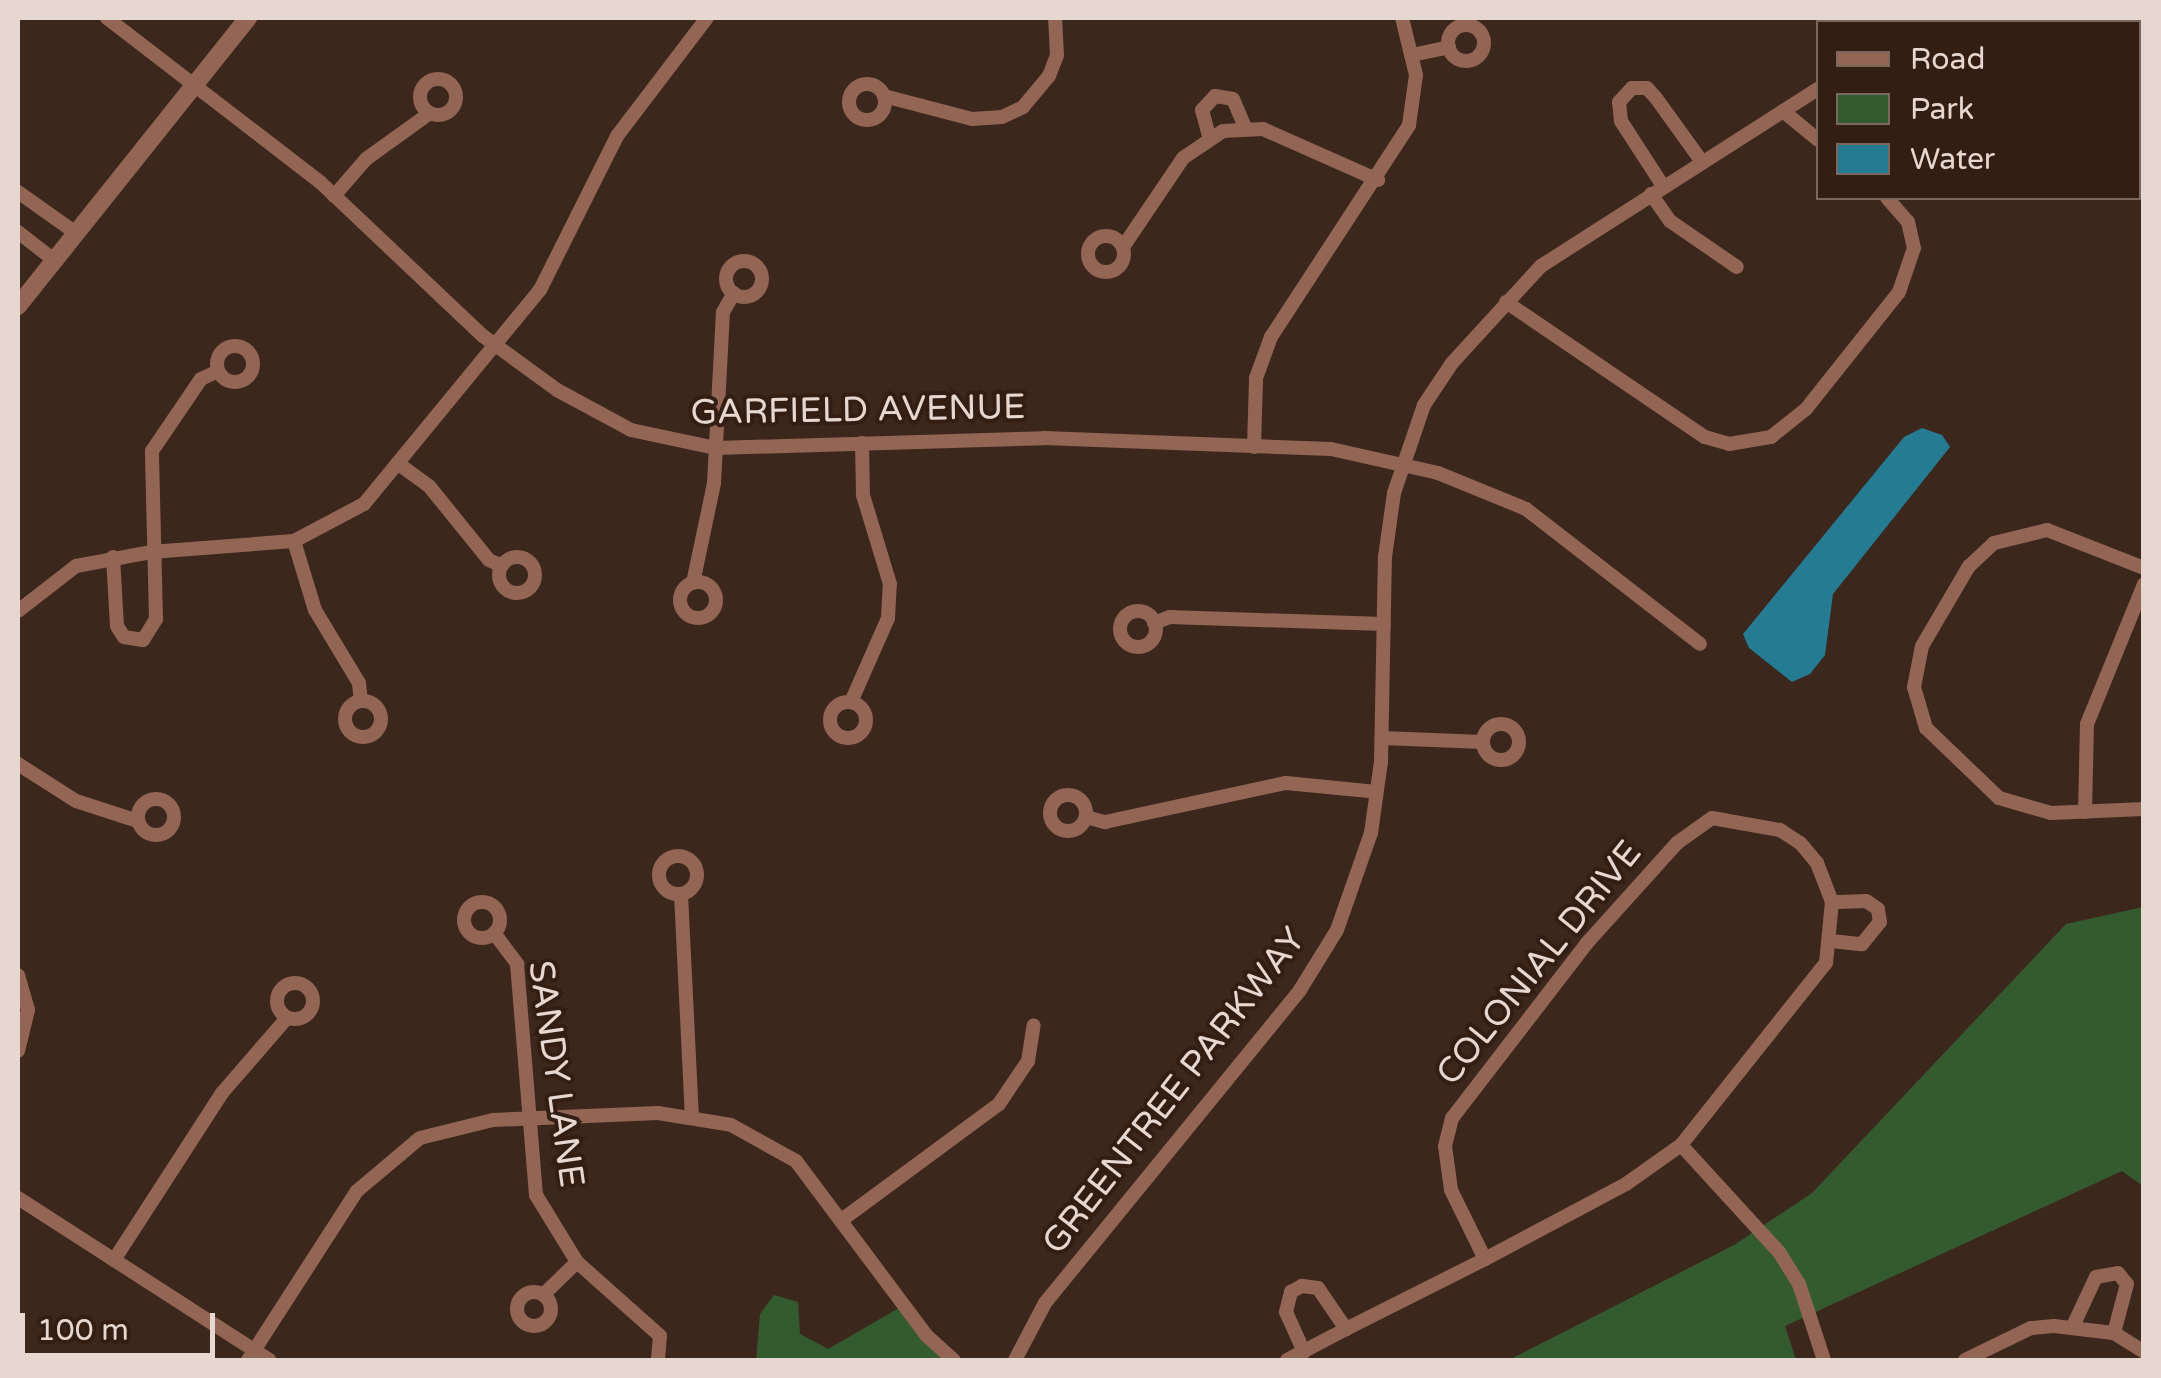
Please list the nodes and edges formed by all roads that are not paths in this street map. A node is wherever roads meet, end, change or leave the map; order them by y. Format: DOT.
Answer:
graph roads {
  1 [pos="107,18"];
  2 [pos="248,18"];
  3 [pos="707,18"];
  4 [pos="1055,18"];
  5 [pos="1402,18"];
  6 [pos="1449,48"];
  7 [pos="1412,56"];
  8 [pos="196,83"];
  9 [pos="1816,90"];
  10 [pos="884,96"];
  11 [pos="1783,111"];
  12 [pos="430,113"];
  13 [pos="1245,127"];
  14 [pos="1209,136"];
  15 [pos="1816,138"];
  16 [pos="1700,159"];
  17 [pos="1378,180"];
  18 [pos="1657,190"];
  19 [pos="18,192"];
  20 [pos="334,196"];
  21 [pos="1889,200"];
  22 [pos="18,232"];
  23 [pos="76,233"];
  24 [pos="1123,247"];
  25 [pos="54,260"];
  26 [pos="1737,267"];
  27 [pos="734,293"];
  28 [pos="1506,302"];
  29 [pos="18,306"];
  30 [pos="495,346"];
  31 [pos="218,371"];
  32 [pos="862,443"];
  33 [pos="1254,447"];
  34 [pos="716,448"];
  35 [pos="400,465"];
  36 [pos="1402,465"];
  37 [pos="294,541"];
  38 [pos="151,552"];
  39 [pos="112,558"];
  40 [pos="502,566"];
  41 [pos="2144,568"];
  42 [pos="693,583"];
  43 [pos="2144,584"];
  44 [pos="18,611"];
  45 [pos="1154,622"];
  46 [pos="1384,624"];
  47 [pos="1700,644"];
  48 [pos="362,700"];
  49 [pos="850,702"];
  50 [pos="1382,738"];
  51 [pos="1483,742"];
  52 [pos="18,764"];
  53 [pos="1377,792"];
  54 [pos="2144,809"];
  55 [pos="2085,812"];
  56 [pos="1086,817"];
  57 [pos="138,822"];
  58 [pos="680,894"];
  59 [pos="1832,902"];
  60 [pos="494,933"];
  61 [pos="1831,942"];
  62 [pos="18,975"];
  63 [pos="288,1018"];
  64 [pos="1034,1025"];
  65 [pos="18,1051"];
  66 [pos="692,1115"];
  67 [pos="527,1119"];
  68 [pos="1681,1145"];
  69 [pos="18,1198"];
  70 [pos="843,1219"];
  71 [pos="1484,1259"];
  72 [pos="114,1260"];
  73 [pos="577,1262"];
  74 [pos="544,1294"];
  75 [pos="2073,1326"];
  76 [pos="1346,1329"];
  77 [pos="2114,1333"];
  78 [pos="1304,1352"];
  79 [pos="2144,1352"];
  80 [pos="252,1356"];
  81 [pos="269,1360"];
  82 [pos="658,1360"];
  83 [pos="954,1360"];
  84 [pos="1015,1360"];
  85 [pos="1287,1360"];
  86 [pos="1824,1360"];
  87 [pos="1965,1360"];
  1 -- 8 [label="street, GARFIELD AVENUE"];
  2 -- 8 [label="street"];
  3 -- 30 [label="street"];
  4 -- 10 [label="street"];
  5 -- 7 [label="street"];
  6 -- 7 [label="street"];
  7 -- 17 [label="street"];
  8 -- 20 [label="street, GARFIELD AVENUE"];
  8 -- 23 [label="street"];
  9 -- 11 [label="street, GREENTREE PARKWAY"];
  11 -- 15 [label="street"];
  11 -- 16 [label="street, GREENTREE PARKWAY"];
  12 -- 20 [label="street"];
  13 -- 14 [label="street"];
  13 -- 14 [label="street"];
  13 -- 17 [label="street"];
  14 -- 24 [label="street"];
  16 -- 18 [label="street, GREENTREE PARKWAY"];
  16 -- 18 [label="street"];
  17 -- 33 [label="street"];
  18 -- 26 [label="street"];
  18 -- 28 [label="street, GREENTREE PARKWAY"];
  19 -- 23 [label="street"];
  20 -- 30 [label="street, GARFIELD AVENUE"];
  21 -- 28 [label="street"];
  22 -- 25 [label="street"];
  23 -- 25 [label="street"];
  25 -- 29 [label="street"];
  27 -- 34 [label="street"];
  28 -- 36 [label="street, GREENTREE PARKWAY"];
  30 -- 34 [label="street, GARFIELD AVENUE"];
  30 -- 35 [label="street"];
  31 -- 38 [label="street"];
  32 -- 33 [label="street, GARFIELD AVENUE"];
  32 -- 34 [label="street, GARFIELD AVENUE"];
  32 -- 49 [label="street"];
  33 -- 36 [label="street, GARFIELD AVENUE"];
  34 -- 42 [label="street"];
  35 -- 37 [label="street"];
  35 -- 40 [label="street"];
  36 -- 46 [label="street, GREENTREE PARKWAY"];
  36 -- 47 [label="street, GARFIELD AVENUE"];
  37 -- 38 [label="street"];
  37 -- 48 [label="street"];
  38 -- 39 [label="street"];
  38 -- 39 [label="street"];
  39 -- 44 [label="street"];
  41 -- 55 [label="street"];
  43 -- 55 [label="street"];
  45 -- 46 [label="street"];
  46 -- 50 [label="street, GREENTREE PARKWAY"];
  50 -- 51 [label="street"];
  50 -- 53 [label="street, GREENTREE PARKWAY"];
  52 -- 57 [label="street"];
  53 -- 56 [label="street"];
  53 -- 84 [label="street, GREENTREE PARKWAY"];
  54 -- 55 [label="street"];
  58 -- 66 [label="street"];
  59 -- 61 [label="street, COLONIAL DRIVE"];
  59 -- 61 [label="street"];
  59 -- 71 [label="street, COLONIAL DRIVE"];
  60 -- 67 [label="street, SANDY LANE"];
  61 -- 68 [label="street, COLONIAL DRIVE"];
  62 -- 65 [label="street"];
  63 -- 72 [label="street"];
  64 -- 70 [label="street"];
  66 -- 67 [label="street"];
  66 -- 70 [label="street"];
  67 -- 73 [label="street, SANDY LANE"];
  67 -- 80 [label="street"];
  68 -- 71 [label="street, COLONIAL DRIVE"];
  68 -- 86 [label="street"];
  69 -- 72 [label="street"];
  70 -- 83 [label="street"];
  71 -- 76 [label="street, COLONIAL DRIVE"];
  72 -- 80 [label="street"];
  73 -- 74 [label="street"];
  73 -- 82 [label="street, SANDY LANE"];
  75 -- 77 [label="street"];
  75 -- 77 [label="street"];
  75 -- 87 [label="street"];
  76 -- 78 [label="street, COLONIAL DRIVE"];
  76 -- 78 [label="street"];
  77 -- 79 [label="street"];
  78 -- 85 [label="street, COLONIAL DRIVE"];
  80 -- 81 [label="street"];
}
